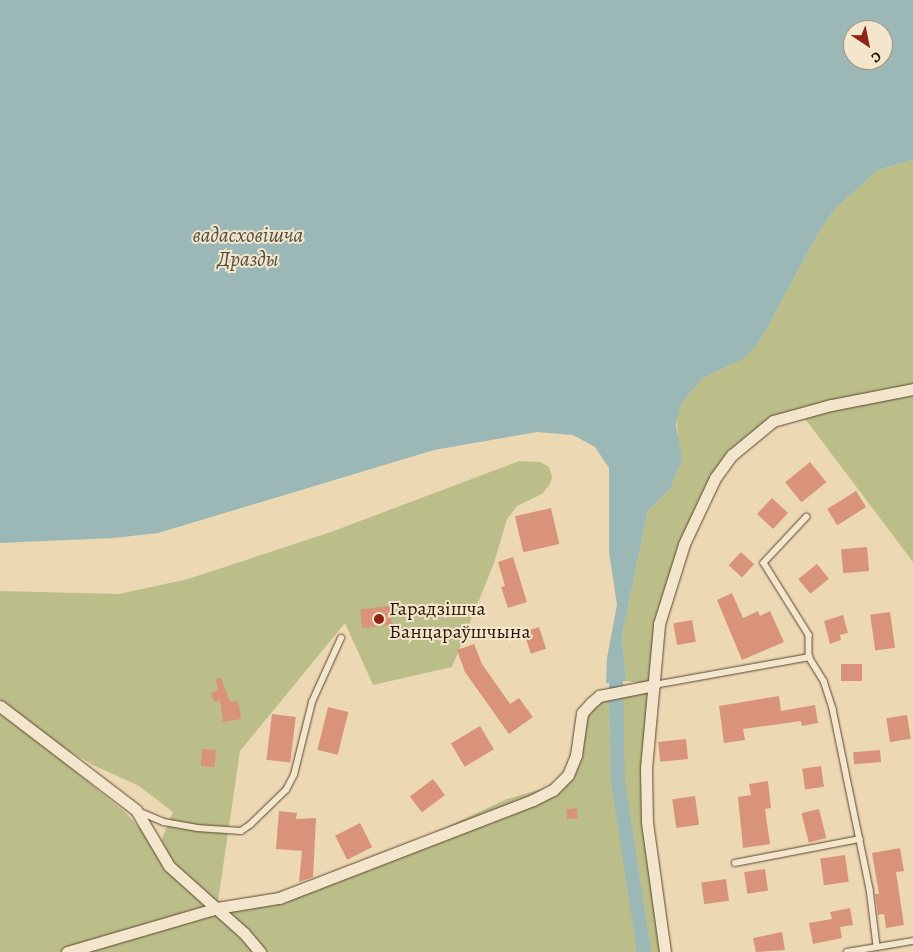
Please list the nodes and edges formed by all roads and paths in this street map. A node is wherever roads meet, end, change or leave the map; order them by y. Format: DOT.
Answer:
graph roads {
  1 [pos="913,389"];
  2 [pos="807,517"];
  3 [pos="340,638"];
  4 [pos="809,657"];
  5 [pos="648,688"];
  6 [pos="0,706"];
  7 [pos="136,810"];
  8 [pos="860,839"];
  9 [pos="736,863"];
  10 [pos="217,908"];
  11 [pos="913,941"];
  12 [pos="878,946"];
  13 [pos="67,952"];
  14 [pos="260,952"];
  15 [pos="665,952"];
  16 [pos="847,952"];
  1 -- 5 [label="street"];
  2 -- 4 [label="lane"];
  3 -- 7 [label="lane"];
  4 -- 5 [label="lane"];
  4 -- 8 [label="lane"];
  5 -- 10 [label="street"];
  5 -- 15 [label="street"];
  6 -- 7 [label="street"];
  7 -- 10 [label="street"];
  8 -- 9 [label="lane"];
  8 -- 12 [label="lane"];
  10 -- 13 [label="street"];
  10 -- 14 [label="street"];
  11 -- 12 [label="lane"];
  12 -- 16 [label="lane"];
}
